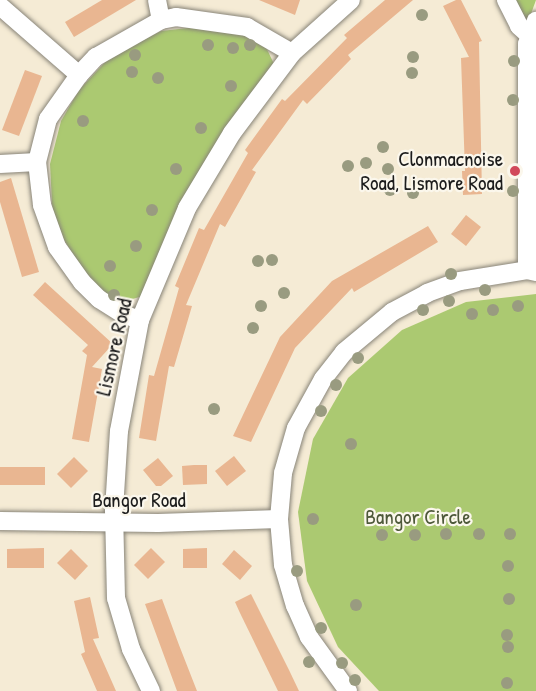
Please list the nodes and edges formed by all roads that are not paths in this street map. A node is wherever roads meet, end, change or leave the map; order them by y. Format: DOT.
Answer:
graph roads {
  1 [pos="157,0"];
  2 [pos="351,0"];
  3 [pos="506,0"];
  4 [pos="0,6"];
  5 [pos="161,20"];
  6 [pos="533,28"];
  7 [pos="292,53"];
  8 [pos="79,75"];
  9 [pos="531,136"];
  10 [pos="37,162"];
  11 [pos="0,164"];
  12 [pos="532,271"];
  13 [pos="140,320"];
  14 [pos="279,519"];
  15 [pos="0,521"];
  16 [pos="114,523"];
  17 [pos="150,691"];
  18 [pos="348,691"];
  1 -- 5 [label="street"];
  2 -- 7 [label="street, Lismore Road"];
  3 -- 6 [label="street"];
  4 -- 8 [label="street"];
  5 -- 7 [label="street"];
  5 -- 8 [label="street"];
  6 -- 9 [label="street"];
  7 -- 13 [label="street, Lismore Road"];
  8 -- 10 [label="street"];
  9 -- 12 [label="street"];
  10 -- 11 [label="street"];
  10 -- 13 [label="street"];
  12 -- 14 [label="street"];
  13 -- 16 [label="street, Lismore Road"];
  14 -- 16 [label="street, Bangor Road"];
  14 -- 18 [label="street"];
  15 -- 16 [label="street, Bangor Road"];
  16 -- 17 [label="street, Lismore Road"];
}
